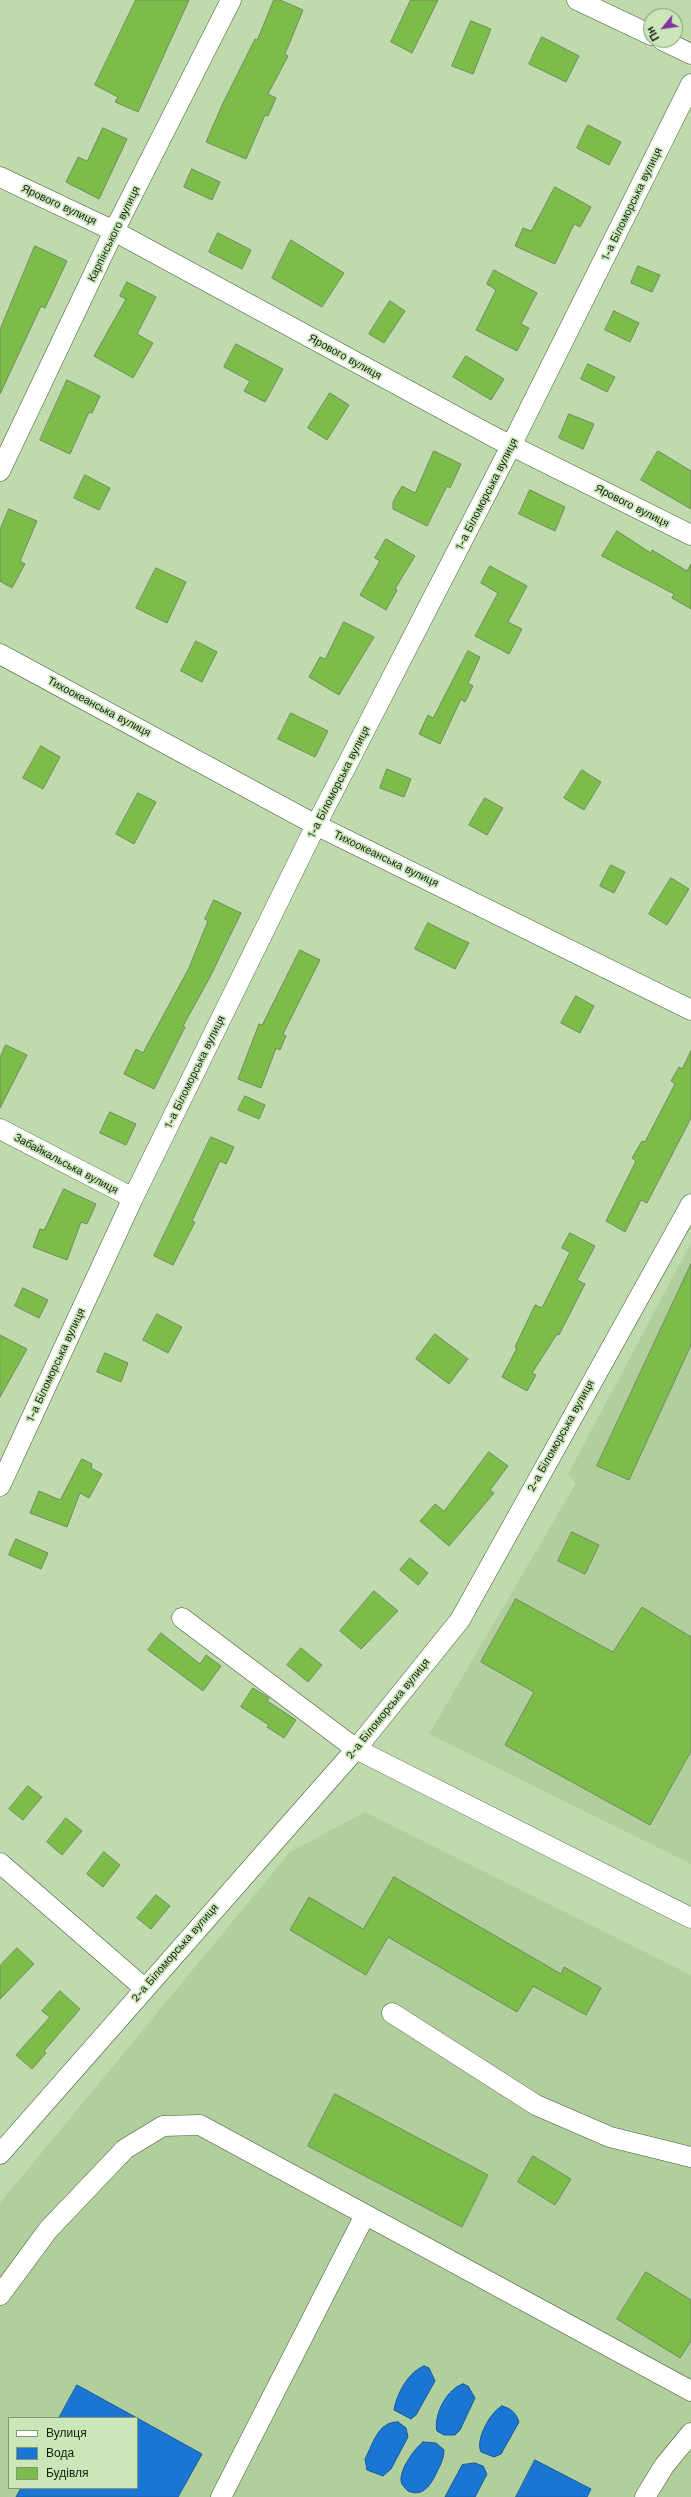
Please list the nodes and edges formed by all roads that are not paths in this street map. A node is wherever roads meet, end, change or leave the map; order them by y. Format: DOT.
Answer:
graph roads {
  1 [pos="231,0"];
  2 [pos="577,0"];
  3 [pos="643,31"];
  4 [pos="679,48"];
  5 [pos="691,54"];
  6 [pos="691,84"];
  7 [pos="0,177"];
  8 [pos="114,231"];
  9 [pos="511,446"];
  10 [pos="0,471"];
  11 [pos="691,536"];
  12 [pos="0,654"];
  13 [pos="316,824"];
  14 [pos="691,1010"];
  15 [pos="0,1129"];
  16 [pos="133,1198"];
  17 [pos="691,1204"];
  18 [pos="0,1486"];
  19 [pos="182,1618"];
  20 [pos="356,1749"];
  21 [pos="0,1863"];
  22 [pos="691,1918"];
  23 [pos="144,1988"];
  24 [pos="392,2013"];
  25 [pos="0,2154"];
  26 [pos="691,2157"];
  27 [pos="365,2215"];
  28 [pos="0,2295"];
  29 [pos="691,2391"];
  30 [pos="691,2433"];
  31 [pos="221,2497"];
  32 [pos="645,2497"];
  1 -- 8 [label="street, Карпінського вулиця"];
  2 -- 3 [label="street"];
  4 -- 5 [label="street"];
  6 -- 9 [label="street, 1-а Біломорська вулиця"];
  7 -- 8 [label="street, Ярового вулиця"];
  8 -- 9 [label="street, Ярового вулиця"];
  8 -- 10 [label="street, Карпінського вулиця"];
  9 -- 11 [label="street, Ярового вулиця"];
  9 -- 13 [label="street, 1-а Біломорська вулиця"];
  12 -- 13 [label="street, Тихоокеанська вулиця"];
  13 -- 14 [label="street, Тихоокеанська вулиця"];
  13 -- 16 [label="street, 1-а Біломорська вулиця"];
  15 -- 16 [label="street, Забайкальська вулиця"];
  16 -- 18 [label="street, 1-а Біломорська вулиця"];
  17 -- 20 [label="street, 2-а Біломорська вулиця"];
  19 -- 20 [label="street"];
  20 -- 22 [label="street"];
  20 -- 23 [label="street, 2-а Біломорська вулиця"];
  21 -- 23 [label="street"];
  23 -- 25 [label="street, 2-а Біломорська вулиця"];
  24 -- 26 [label="street"];
  27 -- 28 [label="street"];
  27 -- 29 [label="street"];
  27 -- 31 [label="street"];
  30 -- 32 [label="street"];
}
